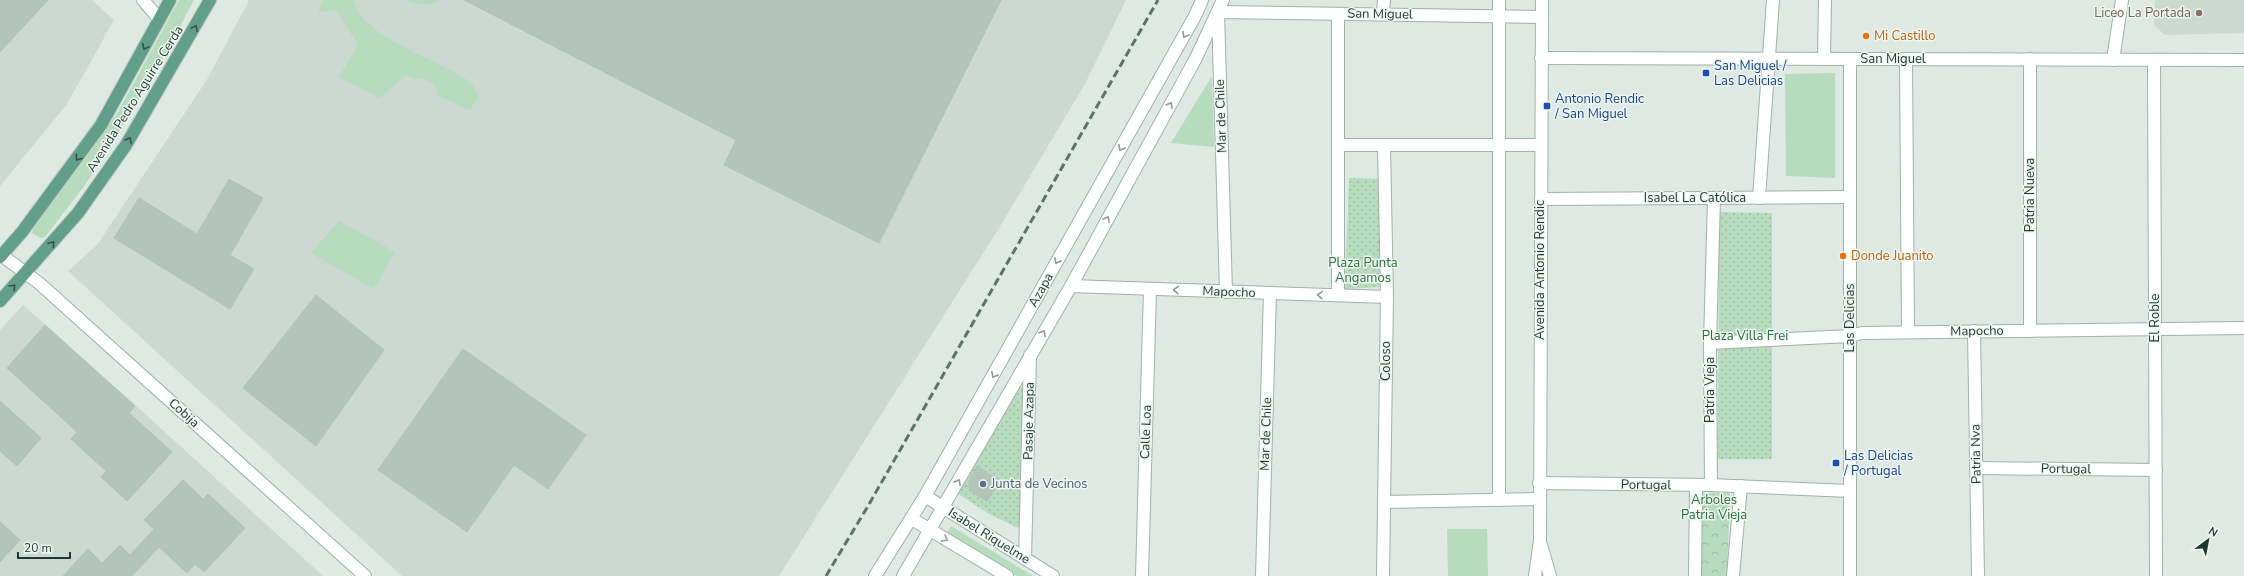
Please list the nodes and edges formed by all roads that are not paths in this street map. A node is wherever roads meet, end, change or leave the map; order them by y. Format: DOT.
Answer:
graph roads {
  1 [pos="143,0"];
  2 [pos="170,0"];
  3 [pos="210,0"];
  4 [pos="1202,0"];
  5 [pos="1223,0"];
  6 [pos="1384,0"];
  7 [pos="1499,0"];
  8 [pos="1542,0"];
  9 [pos="1773,0"];
  10 [pos="1825,0"];
  11 [pos="2122,0"];
  12 [pos="1218,12"];
  13 [pos="1338,14"];
  14 [pos="1383,14"];
  15 [pos="1500,16"];
  16 [pos="1541,17"];
  17 [pos="159,19"];
  18 [pos="1541,58"];
  19 [pos="1770,59"];
  20 [pos="1824,59"];
  21 [pos="1850,59"];
  22 [pos="1906,59"];
  23 [pos="2030,59"];
  24 [pos="2113,60"];
  25 [pos="2154,60"];
  26 [pos="2244,60"];
  27 [pos="1500,144"];
  28 [pos="1338,145"];
  29 [pos="1541,145"];
  30 [pos="1384,146"];
  31 [pos="1850,197"];
  32 [pos="1714,198"];
  33 [pos="1759,198"];
  34 [pos="1541,199"];
  35 [pos="1,255"];
  36 [pos="26,273"];
  37 [pos="1071,286"];
  38 [pos="1150,289"];
  39 [pos="1226,292"];
  40 [pos="1270,293"];
  41 [pos="1338,295"];
  42 [pos="1387,297"];
  43 [pos="0,301"];
  44 [pos="2244,328"];
  45 [pos="2155,329"];
  46 [pos="2030,330"];
  47 [pos="1974,331"];
  48 [pos="1908,332"];
  49 [pos="1850,336"];
  50 [pos="1710,343"];
  51 [pos="1030,355"];
  52 [pos="1976,468"];
  53 [pos="2156,470"];
  54 [pos="1539,483"];
  55 [pos="1711,485"];
  56 [pos="1696,486"];
  57 [pos="1741,486"];
  58 [pos="1850,491"];
  59 [pos="925,496"];
  60 [pos="1539,499"];
  61 [pos="1499,500"];
  62 [pos="1385,502"];
  63 [pos="944,508"];
  64 [pos="912,519"];
  65 [pos="930,530"];
  66 [pos="1540,540"];
  67 [pos="1025,559"];
  68 [pos="364,576"];
  69 [pos="875,576"];
  70 [pos="903,576"];
  71 [pos="1007,576"];
  72 [pos="1053,576"];
  73 [pos="1142,576"];
  74 [pos="1262,576"];
  75 [pos="1383,576"];
  76 [pos="1535,576"];
  77 [pos="1550,576"];
  78 [pos="1695,576"];
  79 [pos="1733,576"];
  80 [pos="1850,576"];
  81 [pos="1978,576"];
  82 [pos="2156,576"];
  1 -- 17 [label="street"];
  2 -- 17 [label="main road, Avenida Pedro Aguirre Cerda"];
  36 -- 3 [label="main road, Avenida Pedro Aguirre Cerda, one-way"];
  4 -- 59 [label="street, Azapa, one-way"];
  5 -- 12 [label="street, Azapa"];
  6 -- 14 [label="street"];
  7 -- 15 [label="street"];
  8 -- 16 [label="street, Avenida Antonio Rendic"];
  9 -- 19 [label="street"];
  10 -- 20 [label="street"];
  11 -- 24 [label="street"];
  12 -- 13 [label="street, San Miguel"];
  37 -- 12 [label="street, Azapa, one-way"];
  12 -- 39 [label="street, Mar de Chile"];
  13 -- 14 [label="street, San Miguel"];
  13 -- 28 [label="street"];
  14 -- 15 [label="street, San Miguel"];
  15 -- 16 [label="street, San Miguel"];
  15 -- 27 [label="street"];
  16 -- 18 [label="street, Avenida Antonio Rendic"];
  17 -- 35 [label="main road, Avenida Pedro Aguirre Cerda, one-way"];
  18 -- 19 [label="street, San Miguel"];
  18 -- 29 [label="street, Avenida Antonio Rendic"];
  19 -- 20 [label="street, San Miguel"];
  19 -- 33 [label="street"];
  20 -- 21 [label="street, San Miguel"];
  21 -- 22 [label="street, San Miguel"];
  21 -- 31 [label="street, Las Delicias"];
  22 -- 23 [label="street, San Miguel"];
  22 -- 48 [label="street"];
  23 -- 24 [label="street, San Miguel"];
  23 -- 46 [label="street, Patria Nueva"];
  24 -- 25 [label="street, San Miguel"];
  25 -- 26 [label="street, San Miguel"];
  25 -- 45 [label="street, El Roble"];
  27 -- 29 [label="street"];
  27 -- 30 [label="street"];
  27 -- 61 [label="street"];
  28 -- 30 [label="street"];
  28 -- 41 [label="street"];
  29 -- 34 [label="street, Avenida Antonio Rendic"];
  30 -- 42 [label="street, Coloso"];
  31 -- 33 [label="street, Isabel La Católica"];
  31 -- 49 [label="street, Las Delicias"];
  32 -- 33 [label="street, Isabel La Católica"];
  32 -- 34 [label="street, Isabel La Católica"];
  32 -- 50 [label="street, Patria Vieja"];
  34 -- 54 [label="street, Avenida Antonio Rendic"];
  35 -- 36 [label="street, Cobija"];
  43 -- 36 [label="main road, Avenida Pedro Aguirre Cerda, one-way"];
  36 -- 68 [label="street, Cobija"];
  37 -- 38 [label="street, Mapocho"];
  51 -- 37 [label="street, Azapa, one-way"];
  39 -- 38 [label="street, Mapocho, one-way"];
  38 -- 73 [label="street, Calle Loa"];
  39 -- 40 [label="street, Mapocho"];
  41 -- 40 [label="street, Mapocho, one-way"];
  40 -- 74 [label="street, Mar de Chile"];
  41 -- 42 [label="street, Mapocho"];
  42 -- 62 [label="street, Coloso"];
  44 -- 45 [label="street, Mapocho"];
  45 -- 46 [label="street, Mapocho"];
  45 -- 53 [label="street, El Roble"];
  46 -- 47 [label="street, Mapocho"];
  47 -- 48 [label="street, Mapocho"];
  47 -- 52 [label="street, Patria Nva"];
  48 -- 49 [label="street, Mapocho"];
  49 -- 50 [label="street, Mapocho"];
  49 -- 58 [label="street, Las Delicias"];
  50 -- 55 [label="street, Patria Vieja"];
  63 -- 51 [label="street, Azapa, one-way"];
  51 -- 67 [label="street, Pasaje Azapa"];
  52 -- 53 [label="street, Portugal"];
  52 -- 81 [label="street, Patria Nva"];
  53 -- 82 [label="street, El Roble"];
  54 -- 56 [label="street, Portugal"];
  54 -- 60 [label="street, Avenida Antonio Rendic"];
  55 -- 56 [label="street, Portugal"];
  55 -- 57 [label="street, Portugal"];
  56 -- 78 [label="street"];
  57 -- 58 [label="street, Portugal"];
  57 -- 79 [label="street"];
  58 -- 80 [label="street, Las Delicias"];
  59 -- 63 [label="street, Isabel Riquelme"];
  59 -- 64 [label="street, Azapa"];
  60 -- 61 [label="street"];
  60 -- 66 [label="street, Avenida Antonio Rendic"];
  61 -- 62 [label="street"];
  62 -- 75 [label="street, Coloso"];
  63 -- 65 [label="street, Azapa"];
  63 -- 67 [label="street, Isabel Riquelme"];
  64 -- 65 [label="street, Isabel Riquelme"];
  64 -- 69 [label="street, Azapa"];
  65 -- 70 [label="street, Azapa"];
  65 -- 71 [label="street, Isabel Riquelme, one-way"];
  66 -- 76 [label="street, Avenida Antonio Rendic"];
  66 -- 77 [label="street, Avenida Antonio Rendic"];
  67 -- 72 [label="street, Isabel Riquelme"];
}
